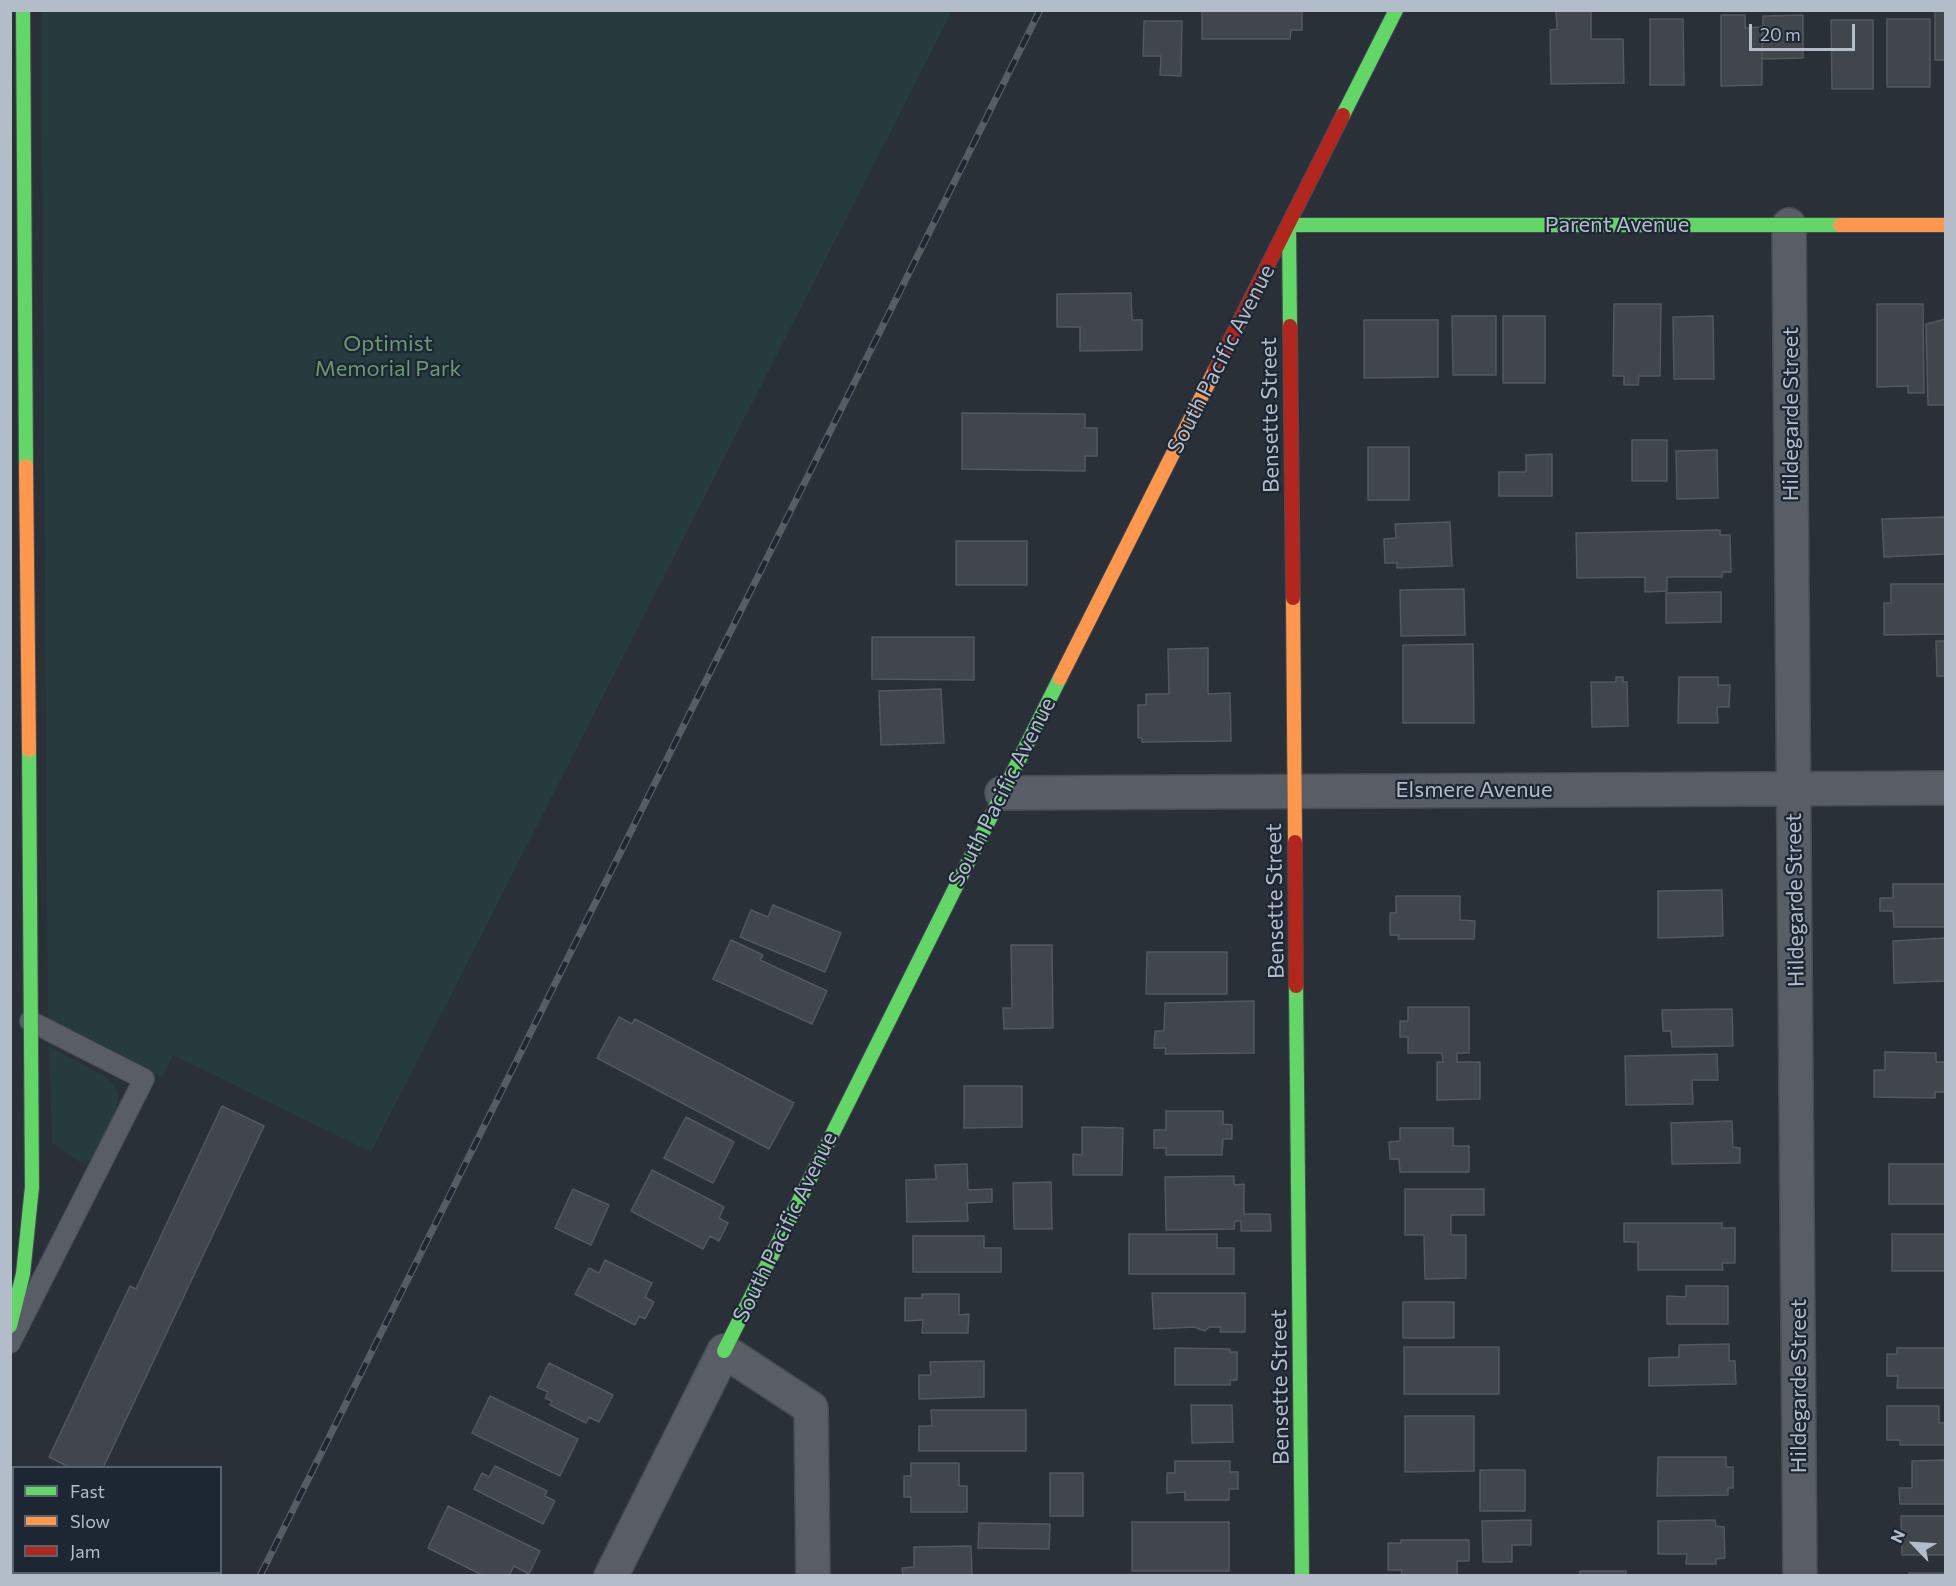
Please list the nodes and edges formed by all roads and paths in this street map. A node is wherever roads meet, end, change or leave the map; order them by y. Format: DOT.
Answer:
graph roads {
  1 [pos="23,10"];
  2 [pos="1396,10"];
  3 [pos="17,216"];
  4 [pos="1289,225"];
  5 [pos="1789,225"];
  6 [pos="1946,225"];
  7 [pos="19,768"];
  8 [pos="1946,788"];
  9 [pos="1794,789"];
  10 [pos="1294,791"];
  11 [pos="1002,793"];
  12 [pos="30,1022"];
  13 [pos="17,1274"];
  14 [pos="10,1326"];
  15 [pos="10,1343"];
  16 [pos="724,1351"];
  17 [pos="611,1575"];
  18 [pos="813,1575"];
  19 [pos="1302,1575"];
  20 [pos="1800,1575"];
  1 -- 3 [label="street"];
  2 -- 4 [label="street, South Pacific Avenue"];
  3 -- 7 [label="street"];
  4 -- 5 [label="street, Parent Avenue"];
  4 -- 10 [label="street, Bensette Street"];
  4 -- 11 [label="street, South Pacific Avenue"];
  5 -- 6 [label="street, Parent Avenue"];
  5 -- 9 [label="street, Hildegarde Street"];
  7 -- 12 [label="street"];
  8 -- 9 [label="street, Elsmere Avenue"];
  9 -- 10 [label="street, Elsmere Avenue"];
  9 -- 20 [label="street, Hildegarde Street"];
  10 -- 11 [label="street, Elsmere Avenue"];
  10 -- 19 [label="street, Bensette Street"];
  11 -- 16 [label="street, South Pacific Avenue"];
  12 -- 13 [label="street"];
  12 -- 15 [label="lane"];
  13 -- 14 [label="street"];
  16 -- 17 [label="street, South Pacific Avenue"];
  16 -- 18 [label="street"];
}
